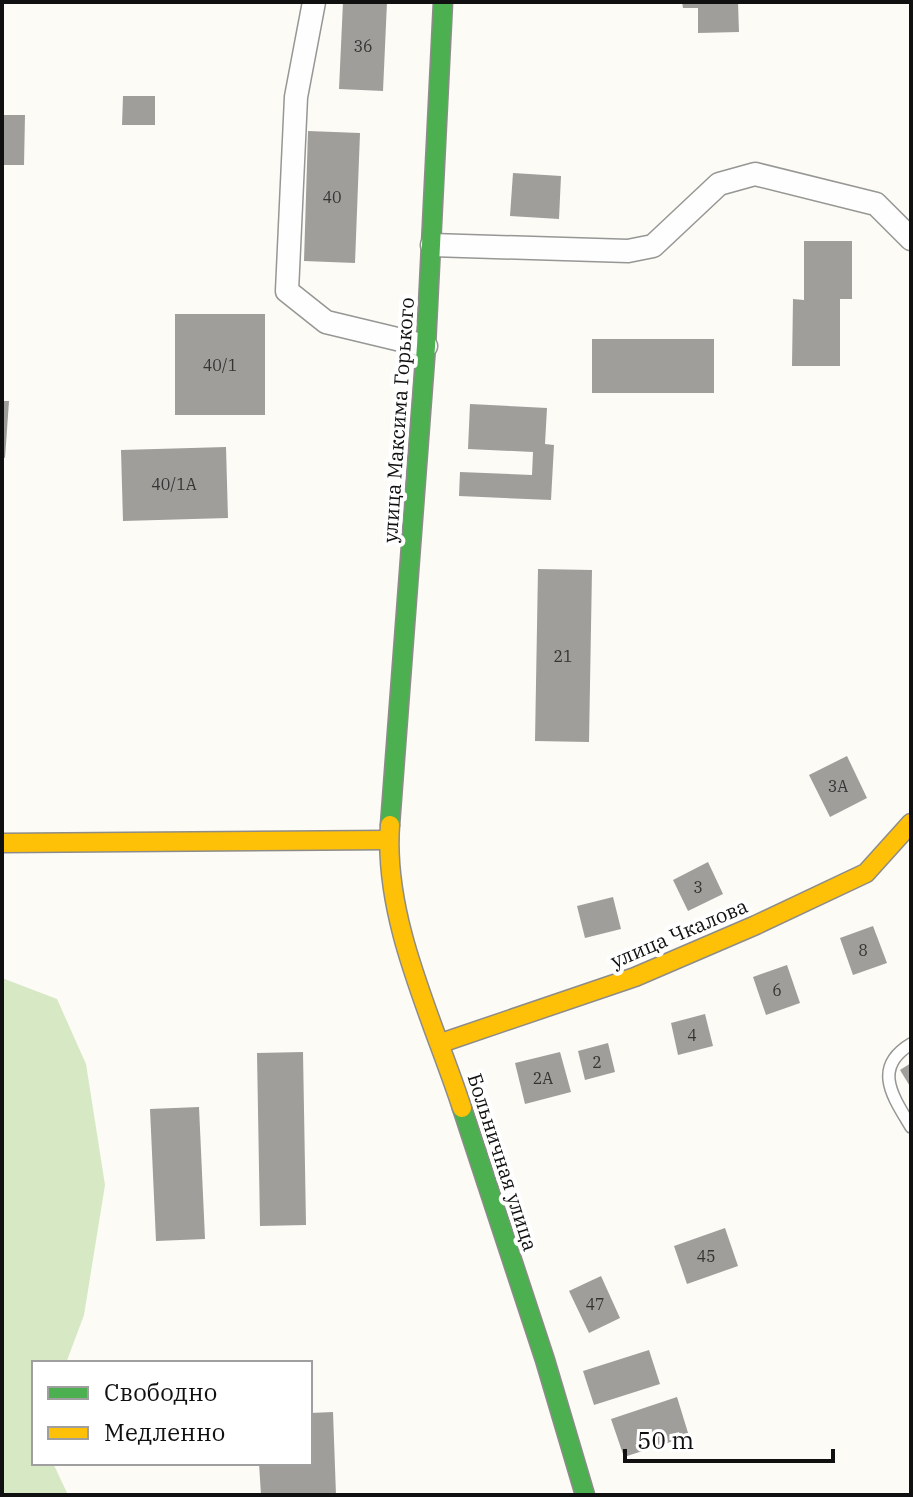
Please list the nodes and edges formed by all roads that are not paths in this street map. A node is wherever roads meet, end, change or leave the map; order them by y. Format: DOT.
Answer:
graph roads {
  1 [pos="314,2"];
  2 [pos="443,2"];
  3 [pos="911,239"];
  4 [pos="432,245"];
  5 [pos="426,346"];
  6 [pos="911,823"];
  7 [pos="389,840"];
  8 [pos="2,843"];
  9 [pos="441,1043"];
  10 [pos="911,1044"];
  11 [pos="911,1127"];
  12 [pos="585,1495"];
  1 -- 5 [label="street"];
  2 -- 4 [label="street, улица Максима Горького"];
  3 -- 4 [label="street"];
  4 -- 5 [label="street, улица Максима Горького"];
  5 -- 7 [label="street, улица Максима Горького"];
  6 -- 9 [label="street, улица Чкалова"];
  7 -- 8 [label="street"];
  7 -- 9 [label="street, Больничная улица"];
  9 -- 12 [label="street, Больничная улица"];
  10 -- 11 [label="lane"];
}
